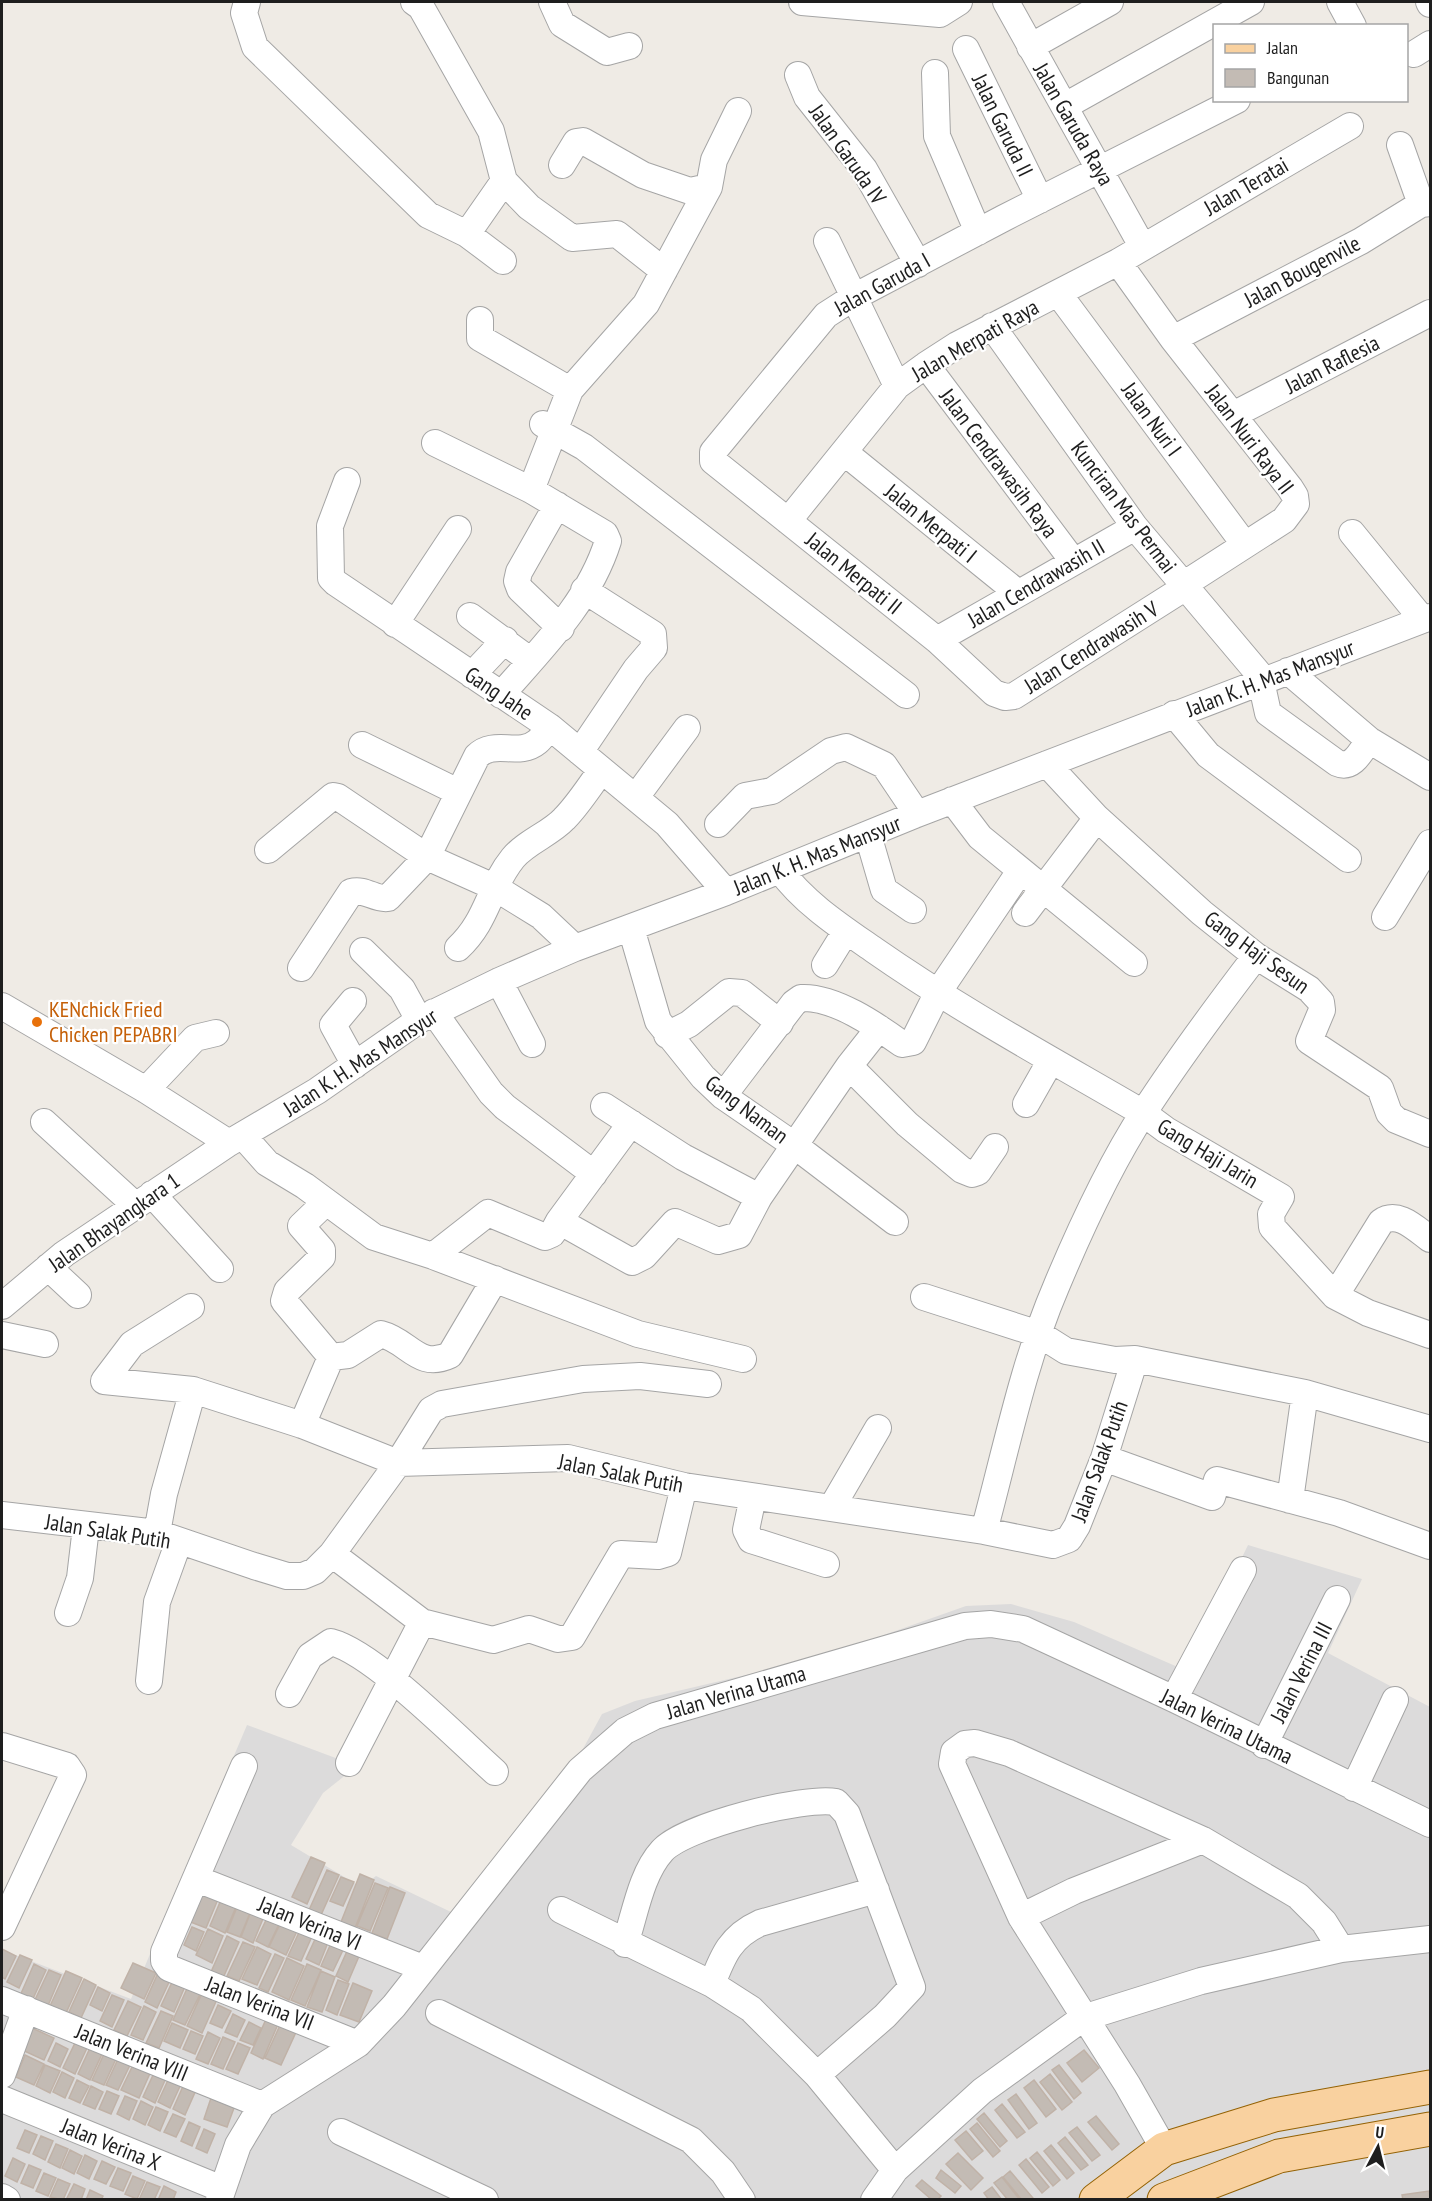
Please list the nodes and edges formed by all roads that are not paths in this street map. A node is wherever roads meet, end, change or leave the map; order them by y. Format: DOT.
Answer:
graph roads {
  1 [pos="247,2"];
  2 [pos="414,2"];
  3 [pos="552,2"];
  4 [pos="806,2"];
  5 [pos="959,2"];
  6 [pos="1006,2"];
  7 [pos="1110,2"];
  8 [pos="1251,2"];
  9 [pos="1340,2"];
  10 [pos="1352,24"];
  11 [pos="629,46"];
  12 [pos="1030,47"];
  13 [pos="966,50"];
  14 [pos="935,73"];
  15 [pos="798,75"];
  16 [pos="1233,102"];
  17 [pos="1065,106"];
  18 [pos="738,111"];
  19 [pos="1350,126"];
  20 [pos="1400,145"];
  21 [pos="562,165"];
  22 [pos="1101,169"];
  23 [pos="504,181"];
  24 [pos="709,187"];
  25 [pos="1040,200"];
  26 [pos="1426,204"];
  27 [pos="978,232"];
  28 [pos="467,234"];
  29 [pos="827,241"];
  30 [pos="1142,246"];
  31 [pos="503,261"];
  32 [pos="1118,262"];
  33 [pos="918,264"];
  34 [pos="664,271"];
  35 [pos="1058,293"];
  36 [pos="854,297"];
  37 [pos="1431,313"];
  38 [pos="480,320"];
  39 [pos="992,326"];
  40 [pos="1173,339"];
  41 [pos="926,365"];
  42 [pos="897,386"];
  43 [pos="570,390"];
  44 [pos="1233,415"];
  45 [pos="550,427"];
  46 [pos="435,443"];
  47 [pos="844,452"];
  48 [pos="712,457"];
  49 [pos="347,482"];
  50 [pos="531,490"];
  51 [pos="556,505"];
  52 [pos="788,521"];
  53 [pos="1135,527"];
  54 [pos="458,528"];
  55 [pos="1352,533"];
  56 [pos="1245,545"];
  57 [pos="1073,561"];
  58 [pos="1183,585"];
  59 [pos="585,590"];
  60 [pos="1018,593"];
  61 [pos="470,616"];
  62 [pos="1427,619"];
  63 [pos="395,624"];
  64 [pos="561,628"];
  65 [pos="505,640"];
  66 [pos="937,640"];
  67 [pos="531,661"];
  68 [pos="1288,671"];
  69 [pos="472,675"];
  70 [pos="1262,681"];
  71 [pos="994,693"];
  72 [pos="501,695"];
  73 [pos="906,695"];
  74 [pos="1174,714"];
  75 [pos="550,727"];
  76 [pos="687,728"];
  77 [pos="1369,740"];
  78 [pos="362,745"];
  79 [pos="580,752"];
  80 [pos="1047,764"];
  81 [pos="601,771"];
  82 [pos="1431,777"];
  83 [pos="458,792"];
  84 [pos="636,797"];
  85 [pos="952,800"];
  86 [pos="917,814"];
  87 [pos="1097,818"];
  88 [pos="718,824"];
  89 [pos="868,835"];
  90 [pos="1431,843"];
  91 [pos="268,850"];
  92 [pos="427,857"];
  93 [pos="1348,859"];
  94 [pos="780,870"];
  95 [pos="1020,871"];
  96 [pos="494,887"];
  97 [pos="1042,890"];
  98 [pos="726,892"];
  99 [pos="913,910"];
  100 [pos="1025,913"];
  101 [pos="1385,917"];
  102 [pos="631,928"];
  103 [pos="846,931"];
  104 [pos="458,948"];
  105 [pos="575,948"];
  106 [pos="363,951"];
  107 [pos="1256,956"];
  108 [pos="1134,963"];
  109 [pos="825,965"];
  110 [pos="301,968"];
  111 [pos="499,981"];
  112 [pos="937,994"];
  113 [pos="353,1001"];
  114 [pos="2,1006"];
  115 [pos="426,1016"];
  116 [pos="780,1023"];
  117 [pos="879,1028"];
  118 [pos="216,1033"];
  119 [pos="667,1035"];
  120 [pos="532,1044"];
  121 [pos="1052,1060"];
  122 [pos="356,1065"];
  123 [pos="849,1066"];
  124 [pos="146,1089"];
  125 [pos="723,1096"];
  126 [pos="1026,1104"];
  127 [pos="604,1106"];
  128 [pos="1143,1113"];
  129 [pos="44,1122"];
  130 [pos="631,1123"];
  131 [pos="1431,1134"];
  132 [pos="236,1139"];
  133 [pos="794,1145"];
  134 [pos="995,1147"];
  135 [pos="594,1174"];
  136 [pos="759,1197"];
  137 [pos="144,1200"];
  138 [pos="326,1202"];
  139 [pos="559,1221"];
  140 [pos="895,1222"];
  141 [pos="1431,1239"];
  142 [pos="433,1256"];
  143 [pos="48,1267"];
  144 [pos="220,1269"];
  145 [pos="495,1279"];
  146 [pos="78,1295"];
  147 [pos="1335,1296"];
  148 [pos="924,1298"];
  149 [pos="2,1306"];
  150 [pos="191,1307"];
  151 [pos="1039,1334"];
  152 [pos="2,1335"];
  153 [pos="1431,1335"];
  154 [pos="45,1344"];
  155 [pos="331,1357"];
  156 [pos="743,1359"];
  157 [pos="1135,1359"];
  158 [pos="708,1384"];
  159 [pos="193,1390"];
  160 [pos="1305,1393"];
  161 [pos="302,1425"];
  162 [pos="878,1428"];
  163 [pos="1431,1429"];
  164 [pos="1104,1458"];
  165 [pos="398,1463"];
  166 [pos="684,1486"];
  167 [pos="753,1497"];
  168 [pos="1290,1500"];
  169 [pos="832,1507"];
  170 [pos="2,1515"];
  171 [pos="86,1527"];
  172 [pos="984,1531"];
  173 [pos="168,1537"];
  174 [pos="1431,1546"];
  175 [pos="332,1554"];
  176 [pos="826,1564"];
  177 [pos="1243,1570"];
  178 [pos="1337,1599"];
  179 [pos="68,1613"];
  180 [pos="422,1622"];
  181 [pos="390,1679"];
  182 [pos="148,1681"];
  183 [pos="289,1694"];
  184 [pos="1174,1699"];
  185 [pos="1395,1700"];
  186 [pos="1264,1745"];
  187 [pos="2,1746"];
  188 [pos="350,1763"];
  189 [pos="244,1766"];
  190 [pos="495,1772"];
  191 [pos="1354,1788"];
  192 [pos="1428,1818"];
  193 [pos="1203,1840"];
  194 [pos="197,1879"];
  195 [pos="876,1890"];
  196 [pos="561,1910"];
  197 [pos="1021,1917"];
  198 [pos="2,1927"];
  199 [pos="1431,1939"];
  200 [pos="625,1944"];
  201 [pos="1341,1949"];
  202 [pos="423,1968"];
  203 [pos="712,1984"];
  204 [pos="2,2000"];
  205 [pos="26,2009"];
  206 [pos="439,2013"];
  207 [pos="1083,2018"];
  208 [pos="358,2044"];
  209 [pos="817,2074"];
  210 [pos="2,2075"];
  211 [pos="1431,2087"];
  212 [pos="3,2105"];
  213 [pos="262,2105"];
  214 [pos="1431,2129"];
  215 [pos="341,2132"];
  216 [pos="1164,2149"];
  217 [pos="895,2170"];
  218 [pos="220,2194"];
  219 [pos="2,2198"];
  220 [pos="7,2199"];
  221 [pos="485,2199"];
  222 [pos="742,2199"];
  223 [pos="874,2199"];
  224 [pos="1096,2199"];
  225 [pos="1164,2199"];
  1 -- 28 [label="street"];
  2 -- 23 [label="street"];
  3 -- 11 [label="street"];
  4 -- 5 [label="street"];
  6 -- 12 [label="street, Jalan Garuda Raya"];
  7 -- 12 [label="street"];
  8 -- 17 [label="street"];
  9 -- 10 [label="street"];
  12 -- 17 [label="street, Jalan Garuda Raya"];
  13 -- 25 [label="street, Jalan Garuda II"];
  14 -- 27 [label="street"];
  15 -- 33 [label="street, Jalan Garuda IV"];
  16 -- 22 [label="street, Jalan Garuda I"];
  17 -- 22 [label="street, Jalan Garuda Raya"];
  18 -- 24 [label="street"];
  19 -- 30 [label="street, Jalan Teratai"];
  20 -- 26 [label="street"];
  21 -- 24 [label="street"];
  22 -- 25 [label="street, Jalan Garuda I"];
  22 -- 30 [label="street, Jalan Garuda Raya"];
  23 -- 28 [label="street"];
  23 -- 34 [label="street"];
  24 -- 34 [label="street"];
  25 -- 27 [label="street, Jalan Garuda I"];
  26 -- 40 [label="street, Jalan Bougenvile"];
  27 -- 33 [label="street, Jalan Garuda I"];
  28 -- 31 [label="street"];
  29 -- 36 [label="street"];
  30 -- 32 [label="street, Jalan Merpati Raya"];
  32 -- 35 [label="street, Jalan Merpati Raya"];
  32 -- 40 [label="street, Jalan Nuri Raya II"];
  33 -- 36 [label="street, Jalan Garuda I"];
  34 -- 43 [label="street"];
  35 -- 39 [label="street, Jalan Merpati Raya"];
  35 -- 56 [label="street, Jalan Nuri I"];
  36 -- 42 [label="street"];
  36 -- 48 [label="street, Jalan Garuda I"];
  37 -- 44 [label="street, Jalan Raflesia"];
  38 -- 43 [label="street"];
  39 -- 41 [label="street, Jalan Merpati Raya"];
  39 -- 53 [label="street, Kunciran Mas Permai"];
  40 -- 44 [label="street, Jalan Nuri Raya II"];
  41 -- 42 [label="street, Jalan Merpati Raya"];
  41 -- 57 [label="street, Jalan Cendrawasih Raya"];
  42 -- 47 [label="street, Jalan Merpati Raya"];
  43 -- 45 [label="street"];
  44 -- 56 [label="street, Jalan Nuri Raya II"];
  45 -- 50 [label="street"];
  45 -- 73 [label="street"];
  46 -- 50 [label="street"];
  47 -- 52 [label="street, Jalan Merpati Raya"];
  47 -- 60 [label="street, Jalan Merpati I"];
  48 -- 52 [label="street, Jalan Merpati II"];
  49 -- 63 [label="street, Gang Jahe"];
  50 -- 51 [label="street"];
  51 -- 59 [label="street"];
  51 -- 64 [label="street"];
  52 -- 66 [label="street, Jalan Merpati II"];
  53 -- 57 [label="street, Jalan Cendrawasih II"];
  53 -- 58 [label="street, Kunciran Mas Permai"];
  54 -- 63 [label="street"];
  55 -- 62 [label="street"];
  56 -- 58 [label="street, Jalan Nuri Raya II"];
  57 -- 60 [label="street, Jalan Cendrawasih II"];
  58 -- 70 [label="street, Kunciran Mas Permai"];
  58 -- 71 [label="street, Jalan Cendrawasih V"];
  59 -- 64 [label="street"];
  59 -- 79 [label="street"];
  60 -- 66 [label="street, Jalan Cendrawasih II"];
  61 -- 65 [label="street"];
  62 -- 68 [label="street, Jalan K. H. Mas Mansyur"];
  63 -- 69 [label="street, Gang Jahe"];
  64 -- 67 [label="street"];
  65 -- 67 [label="street"];
  65 -- 69 [label="street"];
  66 -- 71 [label="street, Jalan Merpati II"];
  67 -- 72 [label="street"];
  68 -- 70 [label="street, Jalan K. H. Mas Mansyur"];
  68 -- 77 [label="street"];
  69 -- 72 [label="street, Gang Jahe"];
  70 -- 74 [label="street, Jalan K. H. Mas Mansyur"];
  70 -- 77 [label="street"];
  72 -- 75 [label="street, Gang Jahe"];
  74 -- 80 [label="street, Jalan K. H. Mas Mansyur"];
  74 -- 93 [label="street"];
  75 -- 79 [label="street, Gang Jahe"];
  75 -- 83 [label="street"];
  76 -- 84 [label="street"];
  77 -- 82 [label="street"];
  78 -- 83 [label="street"];
  79 -- 81 [label="street, Gang Jahe"];
  80 -- 85 [label="street, Jalan K. H. Mas Mansyur"];
  80 -- 87 [label="street, Gang Haji Sesun"];
  81 -- 84 [label="street, Gang Jahe"];
  81 -- 96 [label="street"];
  83 -- 92 [label="street"];
  84 -- 98 [label="street, Gang Jahe"];
  85 -- 86 [label="street, Jalan K. H. Mas Mansyur"];
  85 -- 95 [label="street"];
  86 -- 88 [label="street"];
  86 -- 89 [label="street, Jalan K. H. Mas Mansyur"];
  87 -- 97 [label="street"];
  87 -- 107 [label="street, Gang Haji Sesun"];
  89 -- 94 [label="street, Jalan K. H. Mas Mansyur"];
  89 -- 99 [label="street"];
  90 -- 101 [label="street"];
  91 -- 92 [label="street"];
  92 -- 96 [label="street"];
  92 -- 110 [label="street"];
  94 -- 98 [label="street, Jalan K. H. Mas Mansyur"];
  94 -- 103 [label="street, Gang Haji Jarin"];
  95 -- 97 [label="street"];
  95 -- 112 [label="street"];
  96 -- 104 [label="street"];
  96 -- 105 [label="street"];
  97 -- 100 [label="street"];
  97 -- 108 [label="street"];
  98 -- 102 [label="street, Jalan K. H. Mas Mansyur"];
  102 -- 105 [label="street, Jalan K. H. Mas Mansyur"];
  102 -- 119 [label="street, Gang Naman"];
  103 -- 109 [label="street"];
  103 -- 112 [label="street, Gang Haji Jarin"];
  105 -- 111 [label="street, Jalan K. H. Mas Mansyur"];
  106 -- 115 [label="street"];
  107 -- 128 [label="street"];
  107 -- 131 [label="street, Gang Haji Sesun"];
  111 -- 115 [label="street, Jalan K. H. Mas Mansyur"];
  111 -- 120 [label="street"];
  112 -- 117 [label="street"];
  112 -- 121 [label="street, Gang Haji Jarin"];
  113 -- 122 [label="street"];
  114 -- 124 [label="street"];
  115 -- 122 [label="street, Jalan K. H. Mas Mansyur"];
  115 -- 135 [label="street"];
  116 -- 117 [label="street"];
  116 -- 119 [label="street"];
  116 -- 125 [label="street"];
  117 -- 123 [label="street"];
  118 -- 124 [label="street"];
  119 -- 125 [label="street, Gang Naman"];
  121 -- 126 [label="street"];
  121 -- 128 [label="street, Gang Haji Jarin"];
  122 -- 132 [label="street, Jalan K. H. Mas Mansyur"];
  123 -- 133 [label="street"];
  123 -- 134 [label="street"];
  124 -- 132 [label="street"];
  125 -- 133 [label="street, Gang Naman"];
  127 -- 130 [label="street"];
  128 -- 147 [label="street, Gang Haji Jarin"];
  128 -- 151 [label="street"];
  129 -- 137 [label="street"];
  130 -- 135 [label="street"];
  130 -- 136 [label="street"];
  132 -- 137 [label="street, Jalan Bhayangkara 1"];
  132 -- 138 [label="street"];
  133 -- 136 [label="street"];
  133 -- 140 [label="street, Gang Naman"];
  135 -- 139 [label="street"];
  136 -- 139 [label="street"];
  137 -- 143 [label="street, Jalan Bhayangkara 1"];
  137 -- 144 [label="street"];
  138 -- 142 [label="street"];
  138 -- 155 [label="street"];
  139 -- 142 [label="street"];
  141 -- 147 [label="street"];
  142 -- 145 [label="street"];
  143 -- 146 [label="street"];
  143 -- 149 [label="street, Jalan Bhayangkara 1"];
  145 -- 155 [label="street"];
  145 -- 156 [label="street"];
  147 -- 153 [label="street, Gang Haji Jarin"];
  148 -- 151 [label="street"];
  150 -- 159 [label="street"];
  151 -- 157 [label="street"];
  151 -- 172 [label="street"];
  152 -- 154 [label="street"];
  155 -- 161 [label="street"];
  157 -- 160 [label="street"];
  157 -- 164 [label="street, Jalan Salak Putih"];
  158 -- 165 [label="street"];
  159 -- 161 [label="street"];
  159 -- 173 [label="street"];
  160 -- 163 [label="street"];
  160 -- 168 [label="street"];
  161 -- 165 [label="street"];
  162 -- 169 [label="street"];
  164 -- 168 [label="street"];
  164 -- 172 [label="street, Jalan Salak Putih"];
  165 -- 166 [label="street, Jalan Salak Putih"];
  165 -- 175 [label="street, Jalan Salak Putih"];
  166 -- 167 [label="street, Jalan Salak Putih"];
  166 -- 180 [label="street"];
  167 -- 169 [label="street, Jalan Salak Putih"];
  167 -- 176 [label="street"];
  168 -- 174 [label="street"];
  169 -- 172 [label="street, Jalan Salak Putih"];
  170 -- 171 [label="street, Jalan Salak Putih"];
  171 -- 173 [label="street, Jalan Salak Putih"];
  171 -- 179 [label="street"];
  173 -- 175 [label="street, Jalan Salak Putih"];
  173 -- 182 [label="street"];
  175 -- 180 [label="street"];
  177 -- 184 [label="street"];
  178 -- 186 [label="street, Jalan Verina III"];
  180 -- 181 [label="street"];
  181 -- 183 [label="street"];
  181 -- 188 [label="street"];
  181 -- 190 [label="street"];
  184 -- 186 [label="street, Jalan Verina Utama"];
  184 -- 202 [label="street, Jalan Verina Utama"];
  185 -- 191 [label="street"];
  186 -- 191 [label="street, Jalan Verina Utama"];
  187 -- 198 [label="street"];
  189 -- 194 [label="street"];
  191 -- 192 [label="street, Jalan Verina Utama"];
  193 -- 197 [label="street"];
  193 -- 197 [label="street"];
  193 -- 201 [label="street"];
  194 -- 202 [label="street, Jalan Verina VI"];
  194 -- 208 [label="street, Jalan Verina VII"];
  195 -- 200 [label="street"];
  195 -- 203 [label="street"];
  195 -- 209 [label="street"];
  196 -- 200 [label="street"];
  197 -- 207 [label="street"];
  199 -- 201 [label="street"];
  200 -- 203 [label="street"];
  201 -- 207 [label="street"];
  202 -- 208 [label="street, Jalan Verina Utama"];
  203 -- 209 [label="street"];
  204 -- 205 [label="street, Jalan Verina VIII"];
  205 -- 210 [label="street"];
  205 -- 213 [label="street, Jalan Verina VIII"];
  206 -- 222 [label="street"];
  207 -- 216 [label="street"];
  207 -- 217 [label="street"];
  208 -- 213 [label="street, Jalan Verina Utama"];
  209 -- 217 [label="street"];
  211 -- 216 [label="main road"];
  212 -- 218 [label="street, Jalan Verina X"];
  213 -- 218 [label="street, Jalan Verina Utama"];
  214 -- 225 [label="main road"];
  215 -- 221 [label="street"];
  216 -- 224 [label="main road"];
  217 -- 223 [label="street"];
  219 -- 220 [label="street"];
}
